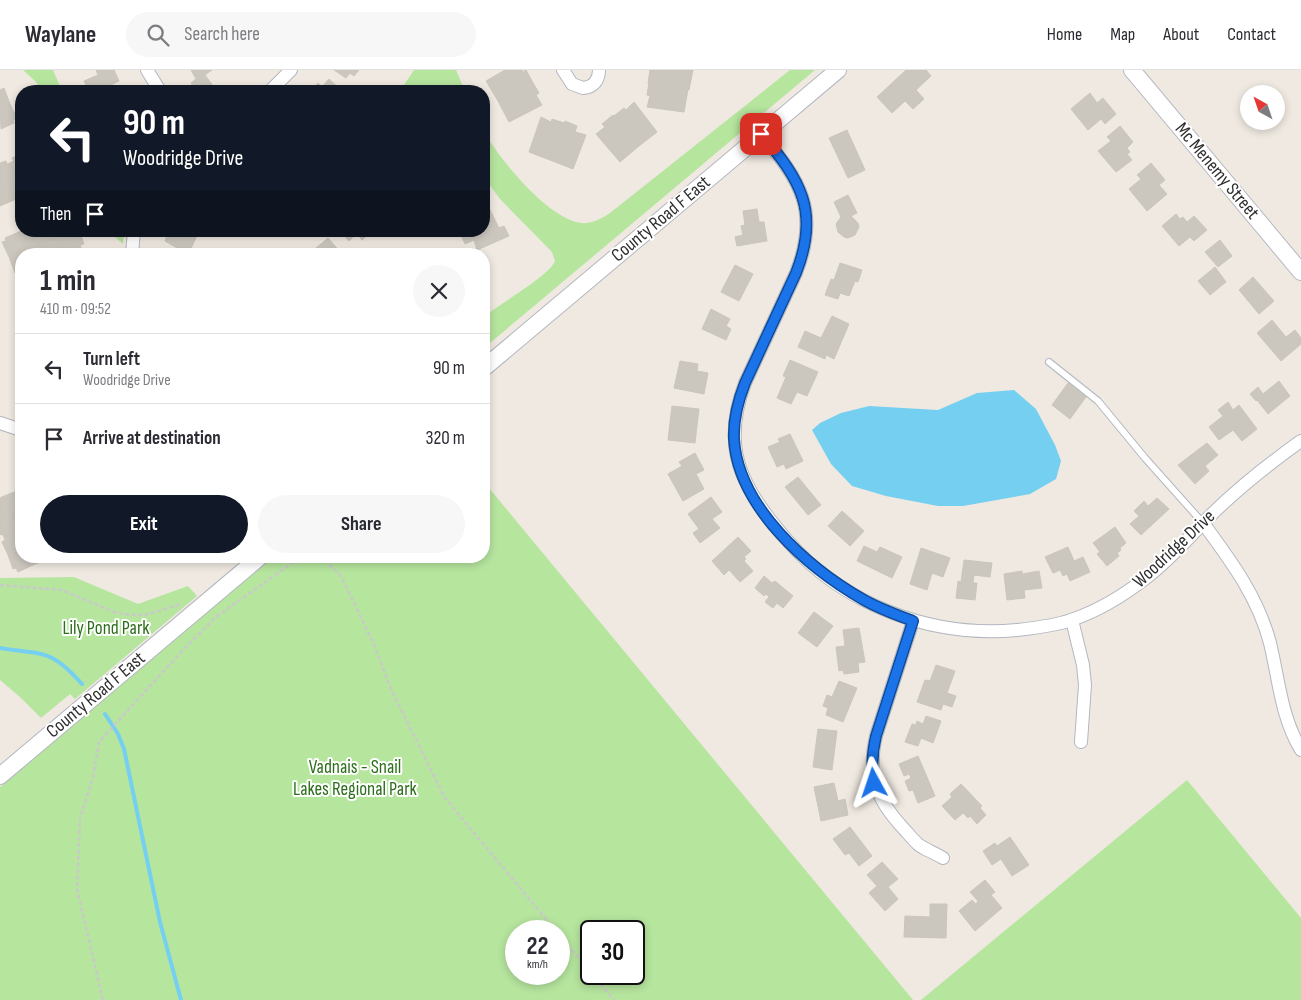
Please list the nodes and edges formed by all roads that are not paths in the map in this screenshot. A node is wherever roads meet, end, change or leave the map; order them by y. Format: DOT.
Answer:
graph roads {
  1 [pos="148,70"];
  2 [pos="292,70"];
  3 [pos="562,70"];
  4 [pos="599,70"];
  5 [pos="838,70"];
  6 [pos="1132,70"];
  7 [pos="157,85"];
  8 [pos="276,85"];
  9 [pos="761,134"];
  10 [pos="1301,272"];
  11 [pos="1049,362"];
  12 [pos="490,363"];
  13 [pos="0,423"];
  14 [pos="15,428"];
  15 [pos="1301,441"];
  16 [pos="1203,524"];
  17 [pos="253,563"];
  18 [pos="1072,620"];
  19 [pos="913,621"];
  20 [pos="1081,742"];
  21 [pos="1301,750"];
  22 [pos="0,776"];
  23 [pos="942,858"];
  1 -- 7 [label="street"];
  2 -- 8 [label="street"];
  3 -- 4 [label="street"];
  5 -- 9 [label="street, County Road F East"];
  6 -- 10 [label="street, Mc Menemy Street"];
  9 -- 12 [label="street, County Road F East"];
  9 -- 19 [label="street, Woodridge Drive"];
  11 -- 16 [label="lane"];
  13 -- 14 [label="street"];
  15 -- 16 [label="street, Woodridge Drive"];
  16 -- 18 [label="street, Woodridge Drive"];
  16 -- 21 [label="street"];
  17 -- 22 [label="street, County Road F East"];
  18 -- 19 [label="street, Woodridge Drive"];
  18 -- 20 [label="street"];
  19 -- 23 [label="street"];
}
